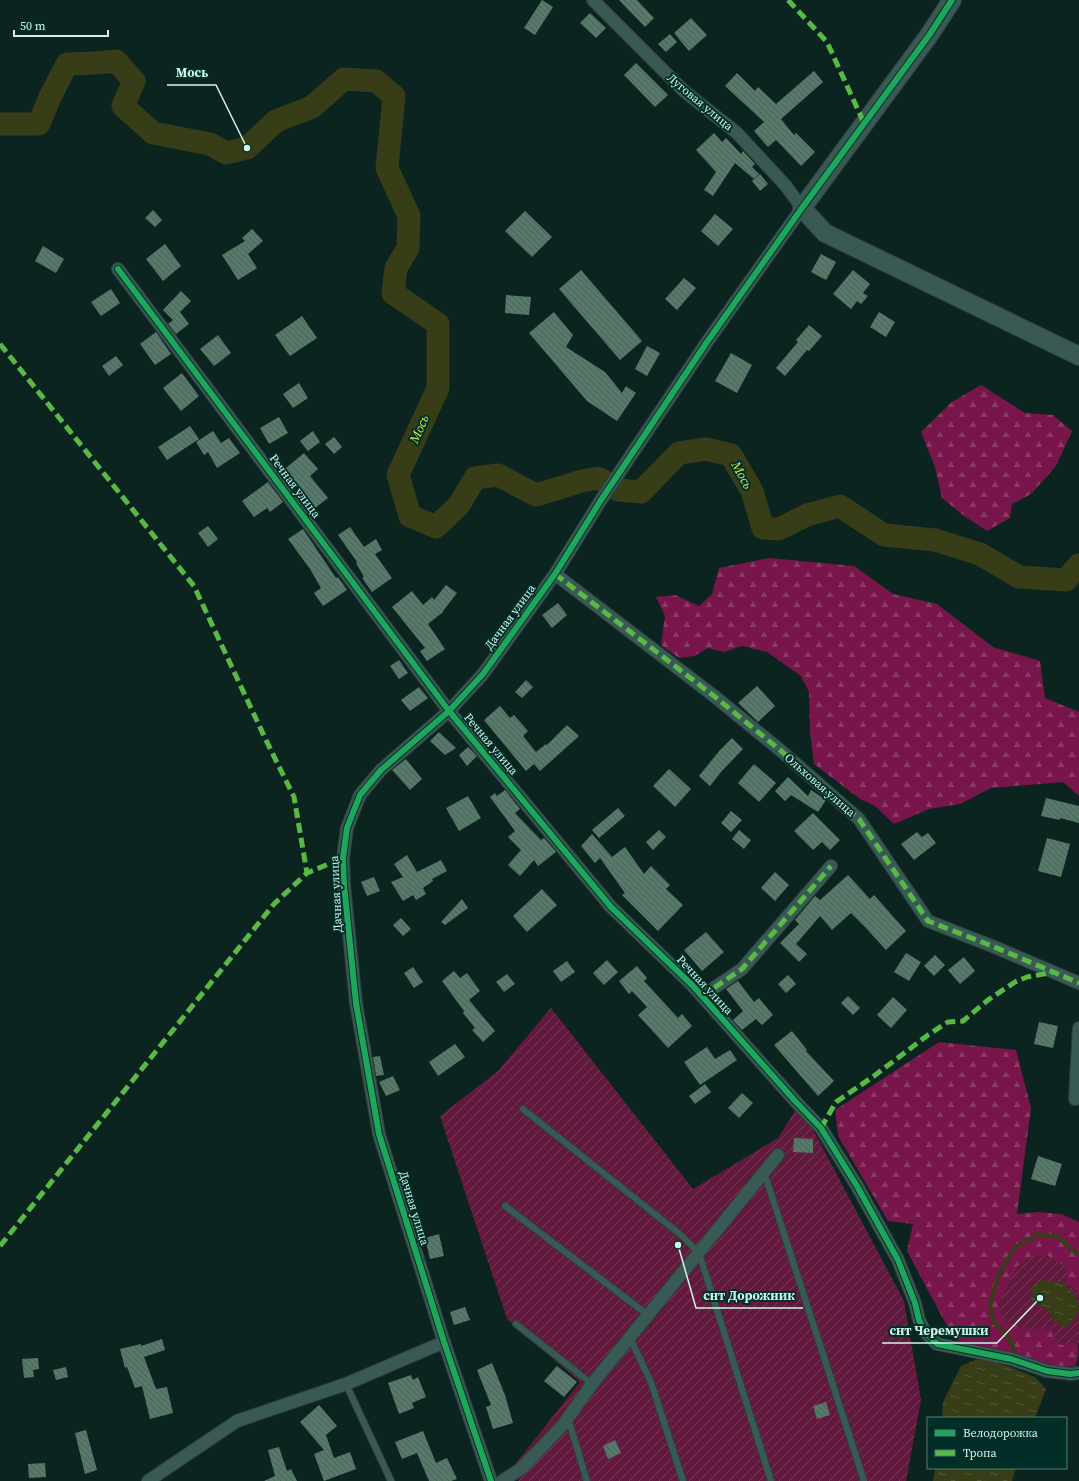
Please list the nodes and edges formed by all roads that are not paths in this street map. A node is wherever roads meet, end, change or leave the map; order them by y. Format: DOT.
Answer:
graph roads {
  1 [pos="593,0"];
  2 [pos="952,0"];
  3 [pos="802,208"];
  4 [pos="118,270"];
  5 [pos="1079,356"];
  6 [pos="555,574"];
  7 [pos="449,711"];
  8 [pos="831,866"];
  9 [pos="1079,982"];
  10 [pos="702,996"];
  11 [pos="1079,1028"];
  12 [pos="1075,1099"];
  13 [pos="523,1109"];
  14 [pos="778,1155"];
  15 [pos="764,1172"];
  16 [pos="505,1206"];
  17 [pos="699,1253"];
  18 [pos="648,1315"];
  19 [pos="516,1324"];
  20 [pos="630,1338"];
  21 [pos="444,1342"];
  22 [pos="1079,1373"];
  23 [pos="346,1384"];
  24 [pos="592,1384"];
  25 [pos="568,1418"];
  26 [pos="148,1481"];
  27 [pos="391,1481"];
  28 [pos="491,1481"];
  29 [pos="502,1481"];
  30 [pos="587,1481"];
  31 [pos="683,1481"];
  32 [pos="771,1481"];
  33 [pos="864,1481"];
  1 -- 3 [label="street, Луговая улица"];
  2 -- 3 [label="street"];
  3 -- 5 [label="street"];
  3 -- 6 [label="street, Дачная улица"];
  4 -- 7 [label="street, Речная улица"];
  6 -- 7 [label="street, Дачная улица"];
  6 -- 9 [label="street, Ольховая улица"];
  7 -- 10 [label="street, Речная улица"];
  7 -- 21 [label="street, Дачная улица"];
  8 -- 10 [label="street"];
  10 -- 22 [label="street, Речная улица"];
  11 -- 12 [label="street"];
  13 -- 17 [label="lane"];
  14 -- 15 [label="street"];
  15 -- 17 [label="street"];
  15 -- 33 [label="lane"];
  16 -- 18 [label="lane"];
  17 -- 18 [label="street"];
  17 -- 32 [label="lane"];
  18 -- 20 [label="street"];
  19 -- 24 [label="lane"];
  20 -- 24 [label="street"];
  20 -- 31 [label="lane"];
  21 -- 23 [label="street"];
  21 -- 28 [label="street, Дачная улица"];
  23 -- 26 [label="street"];
  23 -- 27 [label="lane"];
  24 -- 25 [label="street"];
  25 -- 29 [label="street"];
  25 -- 30 [label="lane"];
}
